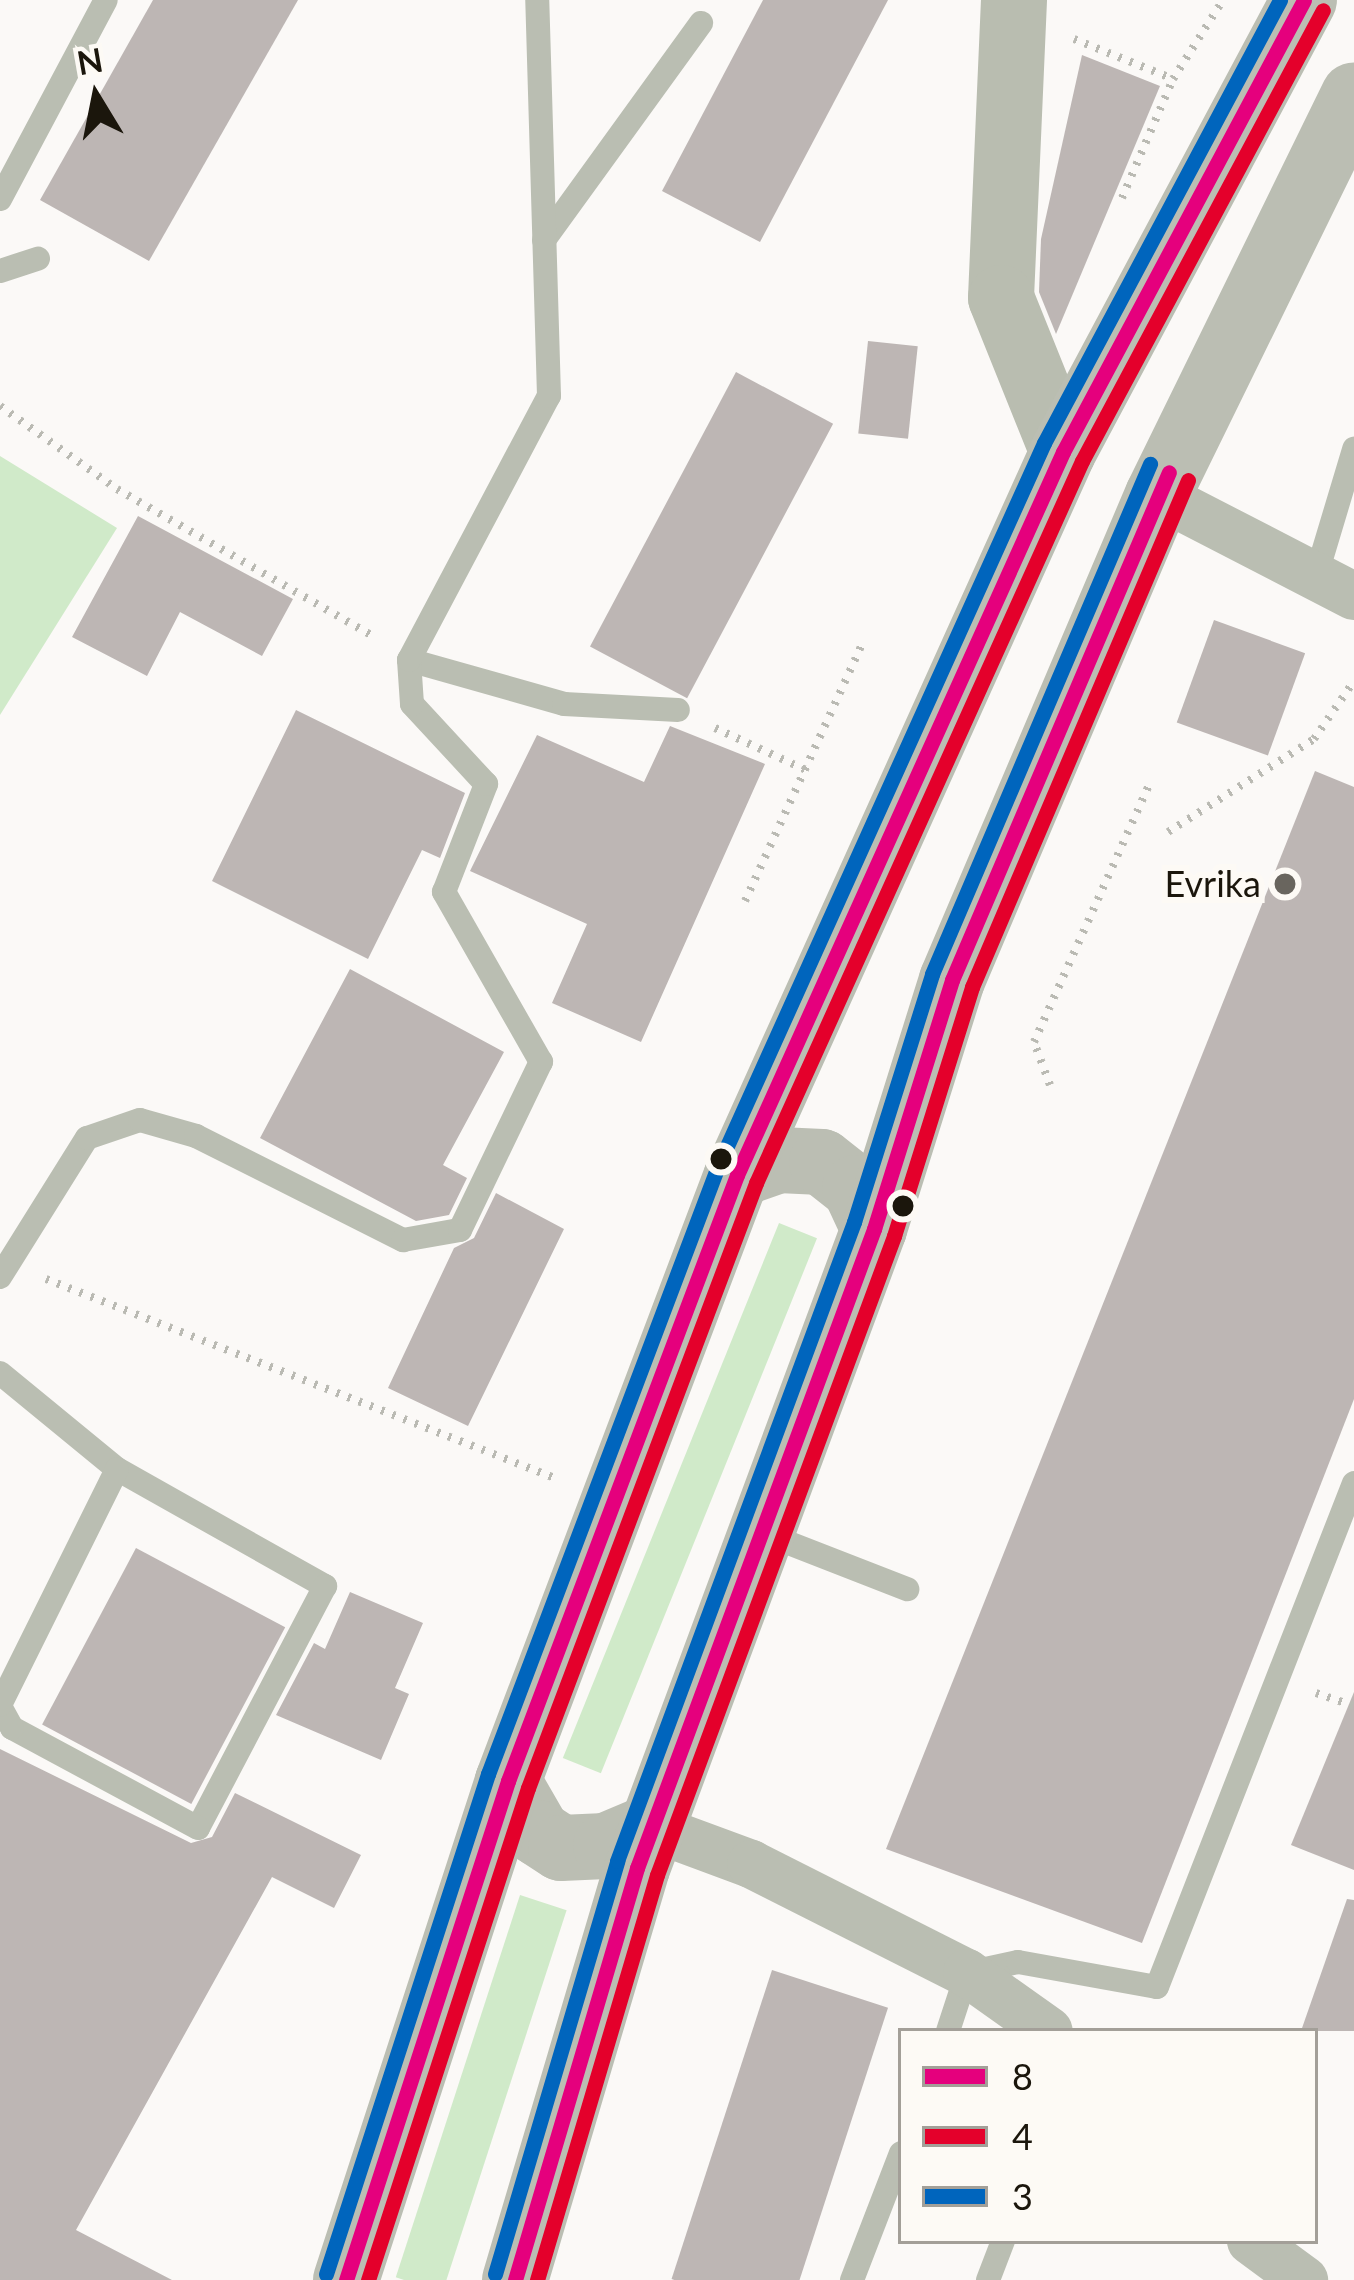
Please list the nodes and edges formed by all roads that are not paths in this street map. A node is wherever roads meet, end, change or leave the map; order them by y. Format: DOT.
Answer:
graph roads {
  1 [pos="106,0"];
  2 [pos="537,0"];
  3 [pos="1304,0"];
  4 [pos="1038,17"];
  5 [pos="701,23"];
  6 [pos="1354,94"];
  7 [pos="0,199"];
  8 [pos="544,240"];
  9 [pos="38,259"];
  10 [pos="0,271"];
  11 [pos="1354,449"];
  12 [pos="1063,452"];
  13 [pos="1158,494"];
  14 [pos="1335,586"];
  15 [pos="409,660"];
  16 [pos="677,710"];
  17 [pos="737,1175"];
  18 [pos="874,1229"];
  19 [pos="4,1271"];
  20 [pos="0,1372"];
  21 [pos="117,1469"];
  22 [pos="1354,1483"];
  23 [pos="761,1532"];
  24 [pos="907,1589"];
  25 [pos="0,1706"];
  26 [pos="508,1781"];
  27 [pos="651,1828"];
  28 [pos="968,1973"];
  29 [pos="949,2028"];
  30 [pos="1045,2028"];
  31 [pos="898,2161"];
  32 [pos="1002,2244"];
  33 [pos="1255,2244"];
  34 [pos="346,2280"];
  35 [pos="515,2280"];
  36 [pos="852,2280"];
  37 [pos="988,2280"];
  38 [pos="1304,2280"];
  1 -- 7 [label="lane"];
  2 -- 8 [label="lane"];
  3 -- 12 [label="main road"];
  4 -- 12 [label="street"];
  5 -- 8 [label="lane"];
  6 -- 13 [label="main road"];
  8 -- 15 [label="lane"];
  9 -- 10 [label="lane"];
  11 -- 14 [label="lane"];
  12 -- 17 [label="main road"];
  13 -- 14 [label="street"];
  13 -- 18 [label="main road"];
  15 -- 16 [label="lane"];
  15 -- 19 [label="lane"];
  17 -- 18 [label="main road"];
  17 -- 26 [label="main road"];
  18 -- 23 [label="main road"];
  20 -- 21 [label="lane"];
  21 -- 25 [label="lane"];
  21 -- 25 [label="lane"];
  22 -- 28 [label="lane"];
  23 -- 24 [label="lane"];
  23 -- 27 [label="main road"];
  26 -- 27 [label="main road"];
  26 -- 34 [label="main road"];
  27 -- 28 [label="street"];
  27 -- 35 [label="main road"];
  28 -- 29 [label="lane"];
  28 -- 30 [label="street"];
  31 -- 36 [label="lane"];
  32 -- 37 [label="lane"];
  33 -- 38 [label="street"];
}
